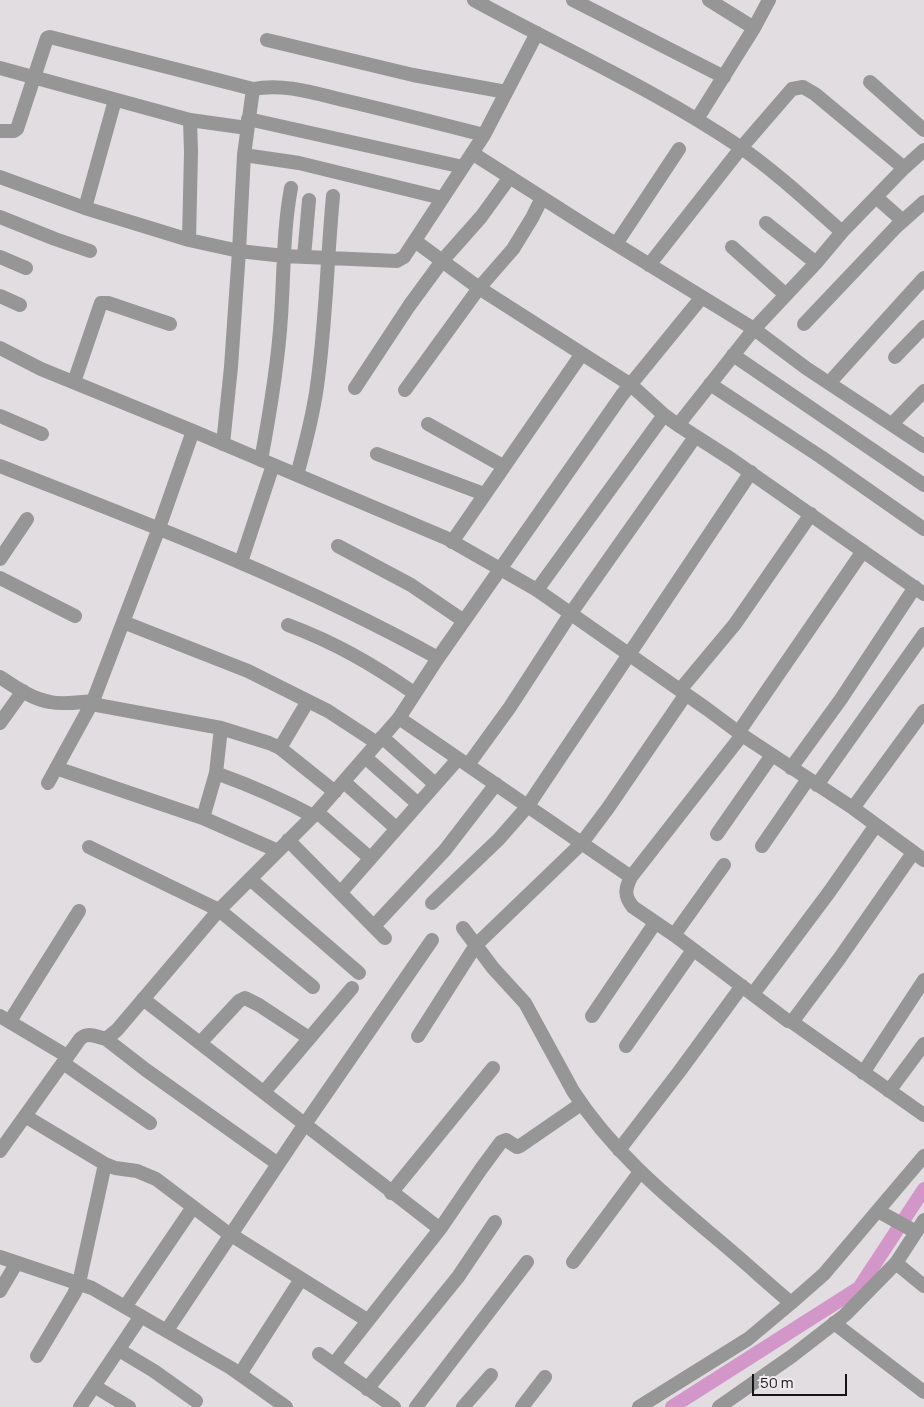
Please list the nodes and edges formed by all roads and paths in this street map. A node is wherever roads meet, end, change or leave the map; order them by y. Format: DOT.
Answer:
graph roads {
  1 [pos="476,0"];
  2 [pos="573,0"];
  3 [pos="708,0"];
  4 [pos="769,0"];
  5 [pos="754,28"];
  6 [pos="538,33"];
  7 [pos="267,40"];
  8 [pos="0,68"];
  9 [pos="36,77"];
  10 [pos="724,77"];
  11 [pos="870,82"];
  12 [pos="253,89"];
  13 [pos="506,92"];
  14 [pos="115,100"];
  15 [pos="697,119"];
  16 [pos="190,120"];
  17 [pos="247,124"];
  18 [pos="0,130"];
  19 [pos="924,130"];
  20 [pos="484,135"];
  21 [pos="741,148"];
  22 [pos="679,149"];
  23 [pos="924,150"];
  24 [pos="472,153"];
  25 [pos="244,155"];
  26 [pos="463,167"];
  27 [pos="904,168"];
  28 [pos="0,177"];
  29 [pos="510,177"];
  30 [pos="291,188"];
  31 [pos="332,196"];
  32 [pos="876,197"];
  33 [pos="442,198"];
  34 [pos="542,198"];
  35 [pos="309,200"];
  36 [pos="924,202"];
  37 [pos="85,208"];
  38 [pos="0,217"];
  39 [pos="903,221"];
  40 [pos="766,223"];
  41 [pos="842,232"];
  42 [pos="189,240"];
  43 [pos="415,241"];
  44 [pos="616,244"];
  45 [pos="732,247"];
  46 [pos="90,251"];
  47 [pos="239,251"];
  48 [pos="284,256"];
  49 [pos="0,257"];
  50 [pos="304,257"];
  51 [pos="328,258"];
  52 [pos="442,261"];
  53 [pos="816,263"];
  54 [pos="648,264"];
  55 [pos="26,268"];
  56 [pos="924,278"];
  57 [pos="479,288"];
  58 [pos="786,295"];
  59 [pos="0,296"];
  60 [pos="702,297"];
  61 [pos="20,305"];
  62 [pos="170,324"];
  63 [pos="804,324"];
  64 [pos="924,327"];
  65 [pos="754,329"];
  66 [pos="0,348"];
  67 [pos="581,354"];
  68 [pos="733,355"];
  69 [pos="895,357"];
  70 [pos="74,382"];
  71 [pos="829,383"];
  72 [pos="631,384"];
  73 [pos="710,384"];
  74 [pos="355,388"];
  75 [pos="405,390"];
  76 [pos="924,391"];
  77 [pos="664,415"];
  78 [pos="0,416"];
  79 [pos="428,424"];
  80 [pos="892,424"];
  81 [pos="678,425"];
  82 [pos="193,431"];
  83 [pos="42,434"];
  84 [pos="695,437"];
  85 [pos="223,444"];
  86 [pos="924,446"];
  87 [pos="377,454"];
  88 [pos="267,462"];
  89 [pos="0,466"];
  90 [pos="503,466"];
  91 [pos="751,472"];
  92 [pos="297,475"];
  93 [pos="924,485"];
  94 [pos="484,494"];
  95 [pos="810,514"];
  96 [pos="27,519"];
  97 [pos="159,528"];
  98 [pos="924,529"];
  99 [pos="452,542"];
  100 [pos="338,546"];
  101 [pos="863,551"];
  102 [pos="0,558"];
  103 [pos="241,562"];
  104 [pos="500,568"];
  105 [pos="0,578"];
  106 [pos="537,590"];
  107 [pos="919,590"];
  108 [pos="571,613"];
  109 [pos="75,616"];
  110 [pos="464,621"];
  111 [pos="123,622"];
  112 [pos="288,625"];
  113 [pos="924,634"];
  114 [pos="630,655"];
  115 [pos="438,658"];
  116 [pos="0,677"];
  117 [pos="23,691"];
  118 [pos="683,692"];
  119 [pos="414,693"];
  120 [pos="308,700"];
  121 [pos="94,701"];
  122 [pos="924,711"];
  123 [pos="399,718"];
  124 [pos="0,723"];
  125 [pos="221,728"];
  126 [pos="740,734"];
  127 [pos="379,740"];
  128 [pos="280,748"];
  129 [pos="772,755"];
  130 [pos="365,757"];
  131 [pos="463,762"];
  132 [pos="56,768"];
  133 [pos="791,768"];
  134 [pos="216,773"];
  135 [pos="812,782"];
  136 [pos="48,783"];
  137 [pos="435,784"];
  138 [pos="496,784"];
  139 [pos="340,787"];
  140 [pos="418,804"];
  141 [pos="527,807"];
  142 [pos="853,808"];
  143 [pos="315,814"];
  144 [pos="203,818"];
  145 [pos="876,825"];
  146 [pos="396,828"];
  147 [pos="717,834"];
  148 [pos="288,840"];
  149 [pos="580,844"];
  150 [pos="762,846"];
  151 [pos="88,847"];
  152 [pos="278,851"];
  153 [pos="918,856"];
  154 [pos="370,858"];
  155 [pos="724,865"];
  156 [pos="631,877"];
  157 [pos="250,880"];
  158 [pos="341,892"];
  159 [pos="432,903"];
  160 [pos="220,910"];
  161 [pos="79,911"];
  162 [pos="656,923"];
  163 [pos="374,926"];
  164 [pos="463,928"];
  165 [pos="674,935"];
  166 [pos="385,938"];
  167 [pos="432,940"];
  168 [pos="476,945"];
  169 [pos="693,950"];
  170 [pos="359,973"];
  171 [pos="924,980"];
  172 [pos="313,987"];
  173 [pos="352,988"];
  174 [pos="748,990"];
  175 [pos="143,999"];
  176 [pos="592,1016"];
  177 [pos="5,1019"];
  178 [pos="792,1022"];
  179 [pos="418,1036"];
  180 [pos="309,1038"];
  181 [pos="106,1039"];
  182 [pos="200,1043"];
  183 [pos="924,1044"];
  184 [pos="626,1046"];
  185 [pos="65,1059"];
  186 [pos="493,1068"];
  187 [pos="862,1073"];
  188 [pos="889,1091"];
  189 [pos="264,1092"];
  190 [pos="582,1104"];
  191 [pos="924,1115"];
  192 [pos="24,1116"];
  193 [pos="150,1123"];
  194 [pos="305,1124"];
  195 [pos="619,1150"];
  196 [pos="0,1151"];
  197 [pos="924,1156"];
  198 [pos="105,1164"];
  199 [pos="278,1164"];
  200 [pos="640,1172"];
  201 [pos="391,1192"];
  202 [pos="193,1207"];
  203 [pos="878,1210"];
  204 [pos="924,1220"];
  205 [pos="495,1222"];
  206 [pos="440,1229"];
  207 [pos="910,1229"];
  208 [pos="231,1235"];
  209 [pos="0,1257"];
  210 [pos="527,1262"];
  211 [pos="573,1262"];
  212 [pos="896,1263"];
  213 [pos="16,1264"];
  214 [pos="301,1279"];
  215 [pos="79,1283"];
  216 [pos="924,1286"];
  217 [pos="0,1291"];
  218 [pos="792,1303"];
  219 [pos="126,1307"];
  220 [pos="141,1316"];
  221 [pos="368,1320"];
  222 [pos="834,1323"];
  223 [pos="167,1330"];
  224 [pos="119,1350"];
  225 [pos="319,1354"];
  226 [pos="37,1356"];
  227 [pos="334,1364"];
  228 [pos="240,1374"];
  229 [pos="491,1375"];
  230 [pos="545,1377"];
  231 [pos="94,1386"];
  232 [pos="367,1389"];
  233 [pos="924,1392"];
  234 [pos="196,1401"];
  235 [pos="80,1407"];
  236 [pos="129,1407"];
  237 [pos="286,1407"];
  238 [pos="394,1407"];
  239 [pos="416,1407"];
  240 [pos="463,1407"];
  241 [pos="522,1407"];
  242 [pos="639,1407"];
  243 [pos="719,1407"];
  1 -- 6 [label="street"];
  2 -- 10 [label="street"];
  3 -- 5 [label="street"];
  4 -- 5 [label="street"];
  5 -- 10 [label="street"];
  6 -- 13 [label="street"];
  6 -- 15 [label="street"];
  7 -- 13 [label="street"];
  8 -- 9 [label="street"];
  9 -- 12 [label="street"];
  9 -- 14 [label="street"];
  9 -- 18 [label="street"];
  10 -- 15 [label="street"];
  11 -- 19 [label="street"];
  12 -- 17 [label="street"];
  12 -- 20 [label="street"];
  13 -- 20 [label="street"];
  14 -- 16 [label="street"];
  14 -- 37 [label="street"];
  15 -- 21 [label="street"];
  16 -- 17 [label="street"];
  16 -- 42 [label="street"];
  17 -- 25 [label="street"];
  17 -- 26 [label="street"];
  20 -- 24 [label="street"];
  21 -- 27 [label="street"];
  21 -- 41 [label="street"];
  21 -- 54 [label="street"];
  22 -- 44 [label="street"];
  23 -- 27 [label="street"];
  24 -- 26 [label="street"];
  24 -- 29 [label="street"];
  25 -- 33 [label="street"];
  25 -- 47 [label="street"];
  26 -- 33 [label="street"];
  27 -- 32 [label="street"];
  28 -- 37 [label="street"];
  29 -- 34 [label="street"];
  29 -- 52 [label="street"];
  30 -- 48 [label="street"];
  31 -- 51 [label="street"];
  32 -- 39 [label="street"];
  32 -- 41 [label="street"];
  33 -- 43 [label="street"];
  34 -- 44 [label="street"];
  34 -- 57 [label="street"];
  35 -- 50 [label="street"];
  36 -- 39 [label="street"];
  37 -- 42 [label="street"];
  38 -- 46 [label="street"];
  39 -- 63 [label="street"];
  40 -- 53 [label="street"];
  41 -- 53 [label="street"];
  42 -- 47 [label="street"];
  43 -- 51 [label="street"];
  43 -- 52 [label="street"];
  44 -- 54 [label="street"];
  45 -- 58 [label="street"];
  47 -- 48 [label="street"];
  47 -- 85 [label="street"];
  48 -- 50 [label="street"];
  48 -- 88 [label="street"];
  49 -- 55 [label="street"];
  50 -- 51 [label="street"];
  51 -- 92 [label="street"];
  52 -- 57 [label="street"];
  52 -- 74 [label="street"];
  53 -- 58 [label="street"];
  54 -- 60 [label="street"];
  56 -- 71 [label="street"];
  57 -- 67 [label="street"];
  57 -- 75 [label="street"];
  58 -- 65 [label="street"];
  59 -- 61 [label="street"];
  60 -- 65 [label="street"];
  60 -- 72 [label="street"];
  62 -- 70 [label="street"];
  64 -- 69 [label="street"];
  65 -- 68 [label="street"];
  65 -- 71 [label="street"];
  66 -- 70 [label="street"];
  67 -- 72 [label="street"];
  67 -- 90 [label="street"];
  68 -- 73 [label="street"];
  68 -- 93 [label="street"];
  70 -- 82 [label="street"];
  71 -- 80 [label="street"];
  72 -- 77 [label="street"];
  72 -- 104 [label="street"];
  73 -- 81 [label="street"];
  73 -- 98 [label="street"];
  76 -- 80 [label="street"];
  77 -- 81 [label="street"];
  77 -- 106 [label="street"];
  78 -- 83 [label="street"];
  79 -- 90 [label="street"];
  80 -- 86 [label="street"];
  81 -- 84 [label="street"];
  82 -- 85 [label="street"];
  82 -- 97 [label="street"];
  84 -- 91 [label="street"];
  84 -- 108 [label="street"];
  85 -- 88 [label="street"];
  87 -- 94 [label="street"];
  88 -- 92 [label="street"];
  88 -- 103 [label="street"];
  89 -- 97 [label="street"];
  90 -- 94 [label="street"];
  91 -- 95 [label="street"];
  91 -- 114 [label="street"];
  92 -- 99 [label="street"];
  94 -- 99 [label="street"];
  95 -- 101 [label="street"];
  95 -- 118 [label="street"];
  96 -- 102 [label="street"];
  97 -- 103 [label="street"];
  97 -- 111 [label="street"];
  99 -- 104 [label="street"];
  100 -- 110 [label="street"];
  101 -- 107 [label="street"];
  101 -- 126 [label="street"];
  103 -- 115 [label="street"];
  104 -- 106 [label="street"];
  104 -- 110 [label="street"];
  105 -- 109 [label="street"];
  106 -- 108 [label="street"];
  107 -- 133 [label="street"];
  108 -- 114 [label="street"];
  108 -- 131 [label="street"];
  110 -- 115 [label="street"];
  111 -- 120 [label="street"];
  111 -- 121 [label="street"];
  112 -- 119 [label="street"];
  113 -- 135 [label="street"];
  114 -- 118 [label="street"];
  114 -- 141 [label="street"];
  115 -- 119 [label="street"];
  116 -- 117 [label="street"];
  117 -- 121 [label="street"];
  117 -- 124 [label="street"];
  118 -- 126 [label="street"];
  118 -- 149 [label="street"];
  119 -- 123 [label="street"];
  120 -- 127 [label="street"];
  120 -- 128 [label="street"];
  121 -- 125 [label="street"];
  121 -- 132 [label="street"];
  122 -- 142 [label="street"];
  123 -- 127 [label="street"];
  123 -- 131 [label="street"];
  125 -- 128 [label="street"];
  125 -- 134 [label="street"];
  126 -- 129 [label="street"];
  126 -- 156 [label="street"];
  127 -- 130 [label="street"];
  127 -- 137 [label="street"];
  128 -- 139 [label="street"];
  129 -- 133 [label="street"];
  129 -- 147 [label="street"];
  130 -- 139 [label="street"];
  130 -- 140 [label="street"];
  131 -- 137 [label="street"];
  131 -- 138 [label="street"];
  132 -- 136 [label="street"];
  132 -- 144 [label="street"];
  133 -- 135 [label="street"];
  134 -- 143 [label="street"];
  134 -- 144 [label="street"];
  135 -- 142 [label="street"];
  135 -- 150 [label="street"];
  137 -- 140 [label="street"];
  138 -- 141 [label="street"];
  138 -- 163 [label="street"];
  139 -- 143 [label="street"];
  139 -- 146 [label="street"];
  140 -- 146 [label="street"];
  141 -- 149 [label="street"];
  141 -- 159 [label="street"];
  142 -- 145 [label="street"];
  143 -- 148 [label="street"];
  143 -- 154 [label="street"];
  144 -- 152 [label="street"];
  145 -- 153 [label="street"];
  145 -- 174 [label="street"];
  146 -- 154 [label="street"];
  148 -- 152 [label="street"];
  148 -- 158 [label="street"];
  149 -- 156 [label="street"];
  149 -- 168 [label="street"];
  151 -- 160 [label="street"];
  152 -- 157 [label="street"];
  153 -- 178 [label="street"];
  154 -- 158 [label="street"];
  155 -- 165 [label="street"];
  156 -- 162 [label="street"];
  157 -- 160 [label="street"];
  157 -- 170 [label="street"];
  158 -- 163 [label="street"];
  160 -- 172 [label="street"];
  160 -- 175 [label="street"];
  161 -- 177 [label="street"];
  162 -- 165 [label="street"];
  162 -- 176 [label="street"];
  163 -- 166 [label="street"];
  164 -- 168 [label="street"];
  165 -- 169 [label="street"];
  167 -- 194 [label="street"];
  168 -- 179 [label="street"];
  168 -- 190 [label="street"];
  169 -- 174 [label="street"];
  169 -- 184 [label="street"];
  171 -- 187 [label="street"];
  173 -- 180 [label="street"];
  174 -- 178 [label="street"];
  174 -- 195 [label="street"];
  175 -- 181 [label="street"];
  175 -- 182 [label="street"];
  177 -- 185 [label="street"];
  178 -- 187 [label="street"];
  180 -- 182 [label="street"];
  180 -- 189 [label="street"];
  181 -- 185 [label="street"];
  181 -- 199 [label="street"];
  182 -- 189 [label="street"];
  183 -- 188 [label="street"];
  185 -- 192 [label="street"];
  185 -- 193 [label="street"];
  186 -- 201 [label="street"];
  187 -- 188 [label="street"];
  188 -- 191 [label="street"];
  189 -- 194 [label="street"];
  190 -- 195 [label="street"];
  190 -- 206 [label="street"];
  192 -- 196 [label="street"];
  192 -- 198 [label="street"];
  194 -- 199 [label="street"];
  194 -- 201 [label="street"];
  195 -- 200 [label="street"];
  197 -- 203 [label="street"];
  198 -- 202 [label="street"];
  198 -- 215 [label="street"];
  199 -- 208 [label="street"];
  200 -- 211 [label="street"];
  200 -- 218 [label="street"];
  201 -- 206 [label="street"];
  202 -- 208 [label="street"];
  202 -- 219 [label="street"];
  203 -- 207 [label="street"];
  203 -- 218 [label="street"];
  204 -- 207 [label="street"];
  205 -- 232 [label="street"];
  206 -- 221 [label="street"];
  207 -- 212 [label="street"];
  208 -- 214 [label="street"];
  208 -- 223 [label="street"];
  209 -- 213 [label="street"];
  210 -- 239 [label="street"];
  212 -- 216 [label="street"];
  212 -- 222 [label="street"];
  213 -- 215 [label="street"];
  213 -- 217 [label="street"];
  214 -- 221 [label="street"];
  214 -- 228 [label="street"];
  215 -- 219 [label="street"];
  215 -- 226 [label="street"];
  218 -- 242 [label="street"];
  219 -- 220 [label="street"];
  220 -- 223 [label="street"];
  220 -- 224 [label="street"];
  221 -- 227 [label="street"];
  222 -- 233 [label="street"];
  222 -- 243 [label="street"];
  223 -- 228 [label="street"];
  224 -- 231 [label="street"];
  224 -- 234 [label="street"];
  225 -- 227 [label="street"];
  227 -- 232 [label="street"];
  228 -- 237 [label="street"];
  229 -- 240 [label="street"];
  230 -- 241 [label="street"];
  231 -- 235 [label="street"];
  231 -- 236 [label="street"];
  232 -- 238 [label="street"];
}
